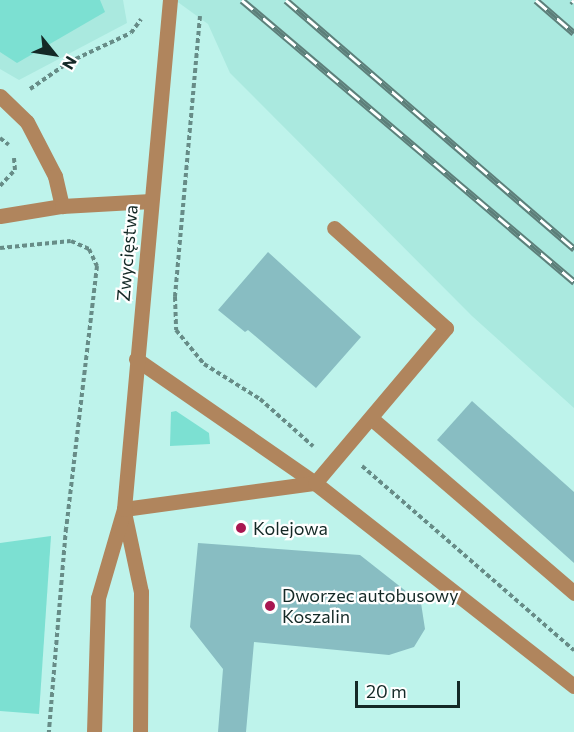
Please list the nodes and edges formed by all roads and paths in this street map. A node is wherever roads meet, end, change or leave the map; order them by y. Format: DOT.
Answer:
graph roads {
  1 [pos="170,0"];
  2 [pos="143,11"];
  3 [pos="200,16"];
  4 [pos="0,96"];
  5 [pos="15,107"];
  6 [pos="0,138"];
  7 [pos="0,186"];
  8 [pos="151,201"];
  9 [pos="62,206"];
  10 [pos="0,216"];
  11 [pos="334,228"];
  12 [pos="0,248"];
  13 [pos="136,359"];
  14 [pos="372,419"];
  15 [pos="346,452"];
  16 [pos="315,483"];
  17 [pos="124,509"];
  18 [pos="574,593"];
  19 [pos="574,650"];
  20 [pos="574,686"];
  21 [pos="49,732"];
  22 [pos="94,732"];
  23 [pos="140,732"];
  1 -- 8 [label="street, Zwycięstwa"];
  2 -- 5 [label="path"];
  3 -- 15 [label="path"];
  4 -- 5 [label="street"];
  5 -- 9 [label="street"];
  6 -- 7 [label="path"];
  8 -- 9 [label="street"];
  8 -- 13 [label="street, Zwycięstwa"];
  9 -- 10 [label="street"];
  11 -- 14 [label="street"];
  12 -- 21 [label="path"];
  13 -- 16 [label="street"];
  13 -- 17 [label="street, Zwycięstwa"];
  14 -- 15 [label="street"];
  14 -- 18 [label="street"];
  15 -- 16 [label="street"];
  15 -- 19 [label="path"];
  16 -- 17 [label="street"];
  16 -- 20 [label="street"];
  17 -- 22 [label="street, Zwycięstwa"];
  17 -- 23 [label="street, Zwycięstwa"];
}
